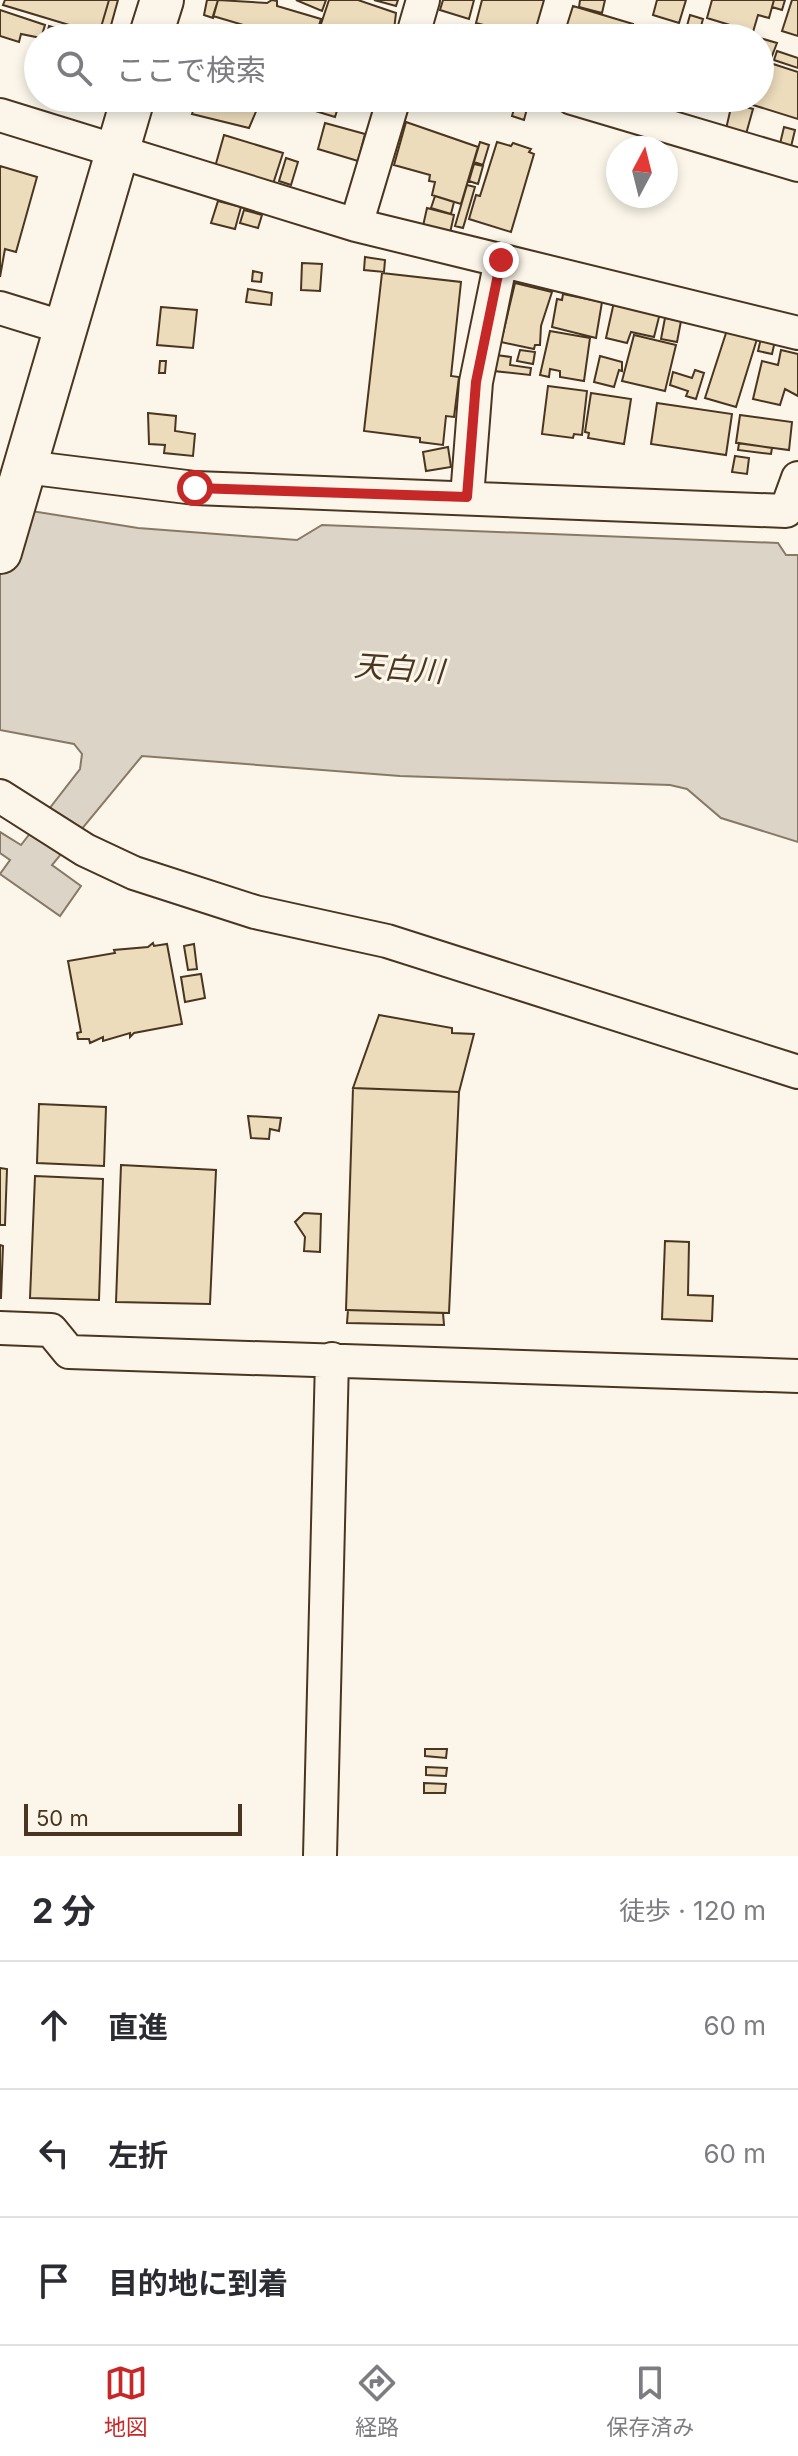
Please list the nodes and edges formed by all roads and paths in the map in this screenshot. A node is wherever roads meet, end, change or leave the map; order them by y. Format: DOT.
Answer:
graph roads {
  1 [pos="162,0"];
  2 [pos="423,0"];
  3 [pos="154,24"];
  4 [pos="416,24"];
  5 [pos="129,112"];
  6 [pos="390,112"];
  7 [pos="619,112"];
  8 [pos="0,115"];
  9 [pos="117,151"];
  10 [pos="798,165"];
  11 [pos="356,225"];
  12 [pos="501,260"];
  13 [pos="0,308"];
  14 [pos="65,328"];
  15 [pos="798,333"];
  16 [pos="798,478"];
  17 [pos="16,479"];
  18 [pos="467,497"];
  19 [pos="0,552"];
  20 [pos="0,796"];
  21 [pos="798,1072"];
  22 [pos="0,1328"];
  23 [pos="332,1359"];
  24 [pos="798,1376"];
  25 [pos="320,1856"];
  1 -- 3 [label="main road"];
  2 -- 4 [label="street"];
  5 -- 9 [label="main road"];
  6 -- 11 [label="street"];
  7 -- 10 [label="street"];
  8 -- 9 [label="street"];
  9 -- 11 [label="street"];
  9 -- 14 [label="main road"];
  11 -- 12 [label="street"];
  12 -- 15 [label="street"];
  12 -- 18 [label="street"];
  13 -- 14 [label="street"];
  14 -- 17 [label="main road"];
  16 -- 18 [label="street"];
  17 -- 18 [label="street"];
  17 -- 19 [label="main road"];
  20 -- 21 [label="street"];
  22 -- 23 [label="street"];
  23 -- 24 [label="street"];
  23 -- 25 [label="street"];
}
